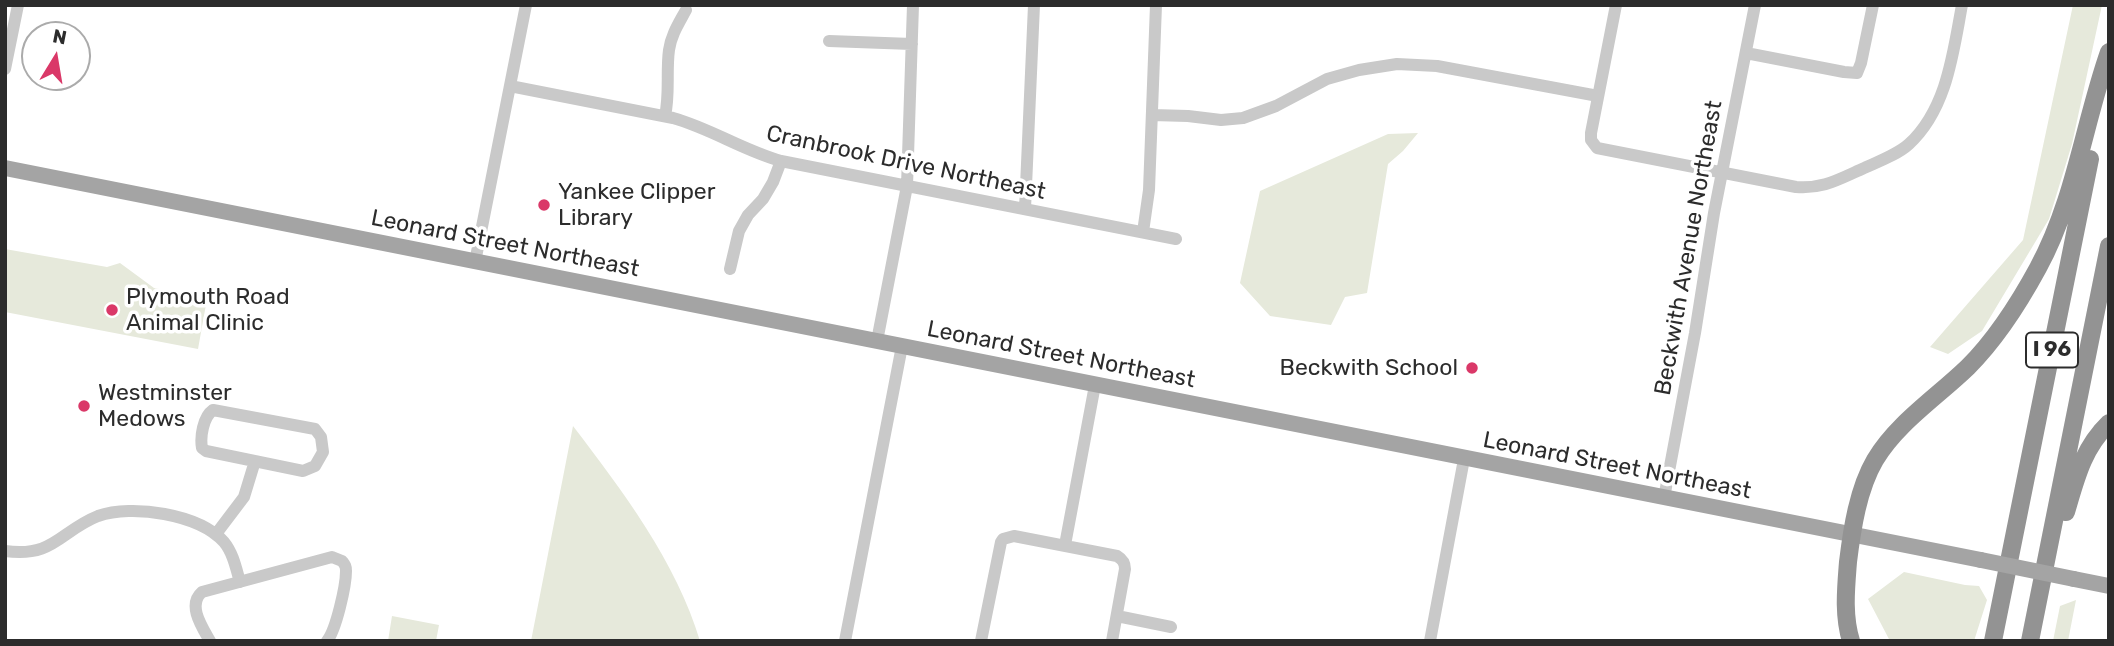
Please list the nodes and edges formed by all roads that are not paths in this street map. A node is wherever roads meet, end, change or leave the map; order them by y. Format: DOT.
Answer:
graph roads {
  1 [pos="18,5"];
  2 [pos="526,5"];
  3 [pos="913,5"];
  4 [pos="1034,5"];
  5 [pos="1156,5"];
  6 [pos="1616,5"];
  7 [pos="1755,5"];
  8 [pos="1872,5"];
  9 [pos="1962,5"];
  10 [pos="686,10"];
  11 [pos="829,41"];
  12 [pos="912,44"];
  13 [pos="2109,52"];
  14 [pos="1746,53"];
  15 [pos="2109,59"];
  16 [pos="5,69"];
  17 [pos="510,86"];
  18 [pos="1598,96"];
  19 [pos="1152,115"];
  20 [pos="665,116"];
  21 [pos="781,161"];
  22 [pos="5,168"];
  23 [pos="1722,173"];
  24 [pos="907,186"];
  25 [pos="1025,209"];
  26 [pos="1143,232"];
  27 [pos="1176,239"];
  28 [pos="2109,246"];
  29 [pos="475,262"];
  30 [pos="730,269"];
  31 [pos="877,341"];
  32 [pos="902,346"];
  33 [pos="1095,384"];
  34 [pos="2109,424"];
  35 [pos="1464,459"];
  36 [pos="255,461"];
  37 [pos="1664,498"];
  38 [pos="216,534"];
  39 [pos="1851,535"];
  40 [pos="1065,545"];
  41 [pos="5,551"];
  42 [pos="240,582"];
  43 [pos="2109,586"];
  44 [pos="1117,616"];
  45 [pos="1171,627"];
  46 [pos="2030,637"];
  47 [pos="210,641"];
  48 [pos="327,641"];
  49 [pos="845,641"];
  50 [pos="981,641"];
  51 [pos="1112,641"];
  52 [pos="1430,641"];
  53 [pos="1851,641"];
  54 [pos="1993,641"];
  1 -- 16 [label="street"];
  2 -- 17 [label="street"];
  3 -- 12 [label="street"];
  4 -- 25 [label="street"];
  5 -- 19 [label="street"];
  6 -- 18 [label="street"];
  7 -- 14 [label="street, Beckwith Avenue Northeast"];
  8 -- 14 [label="street"];
  9 -- 23 [label="street"];
  10 -- 20 [label="street"];
  11 -- 12 [label="street"];
  12 -- 24 [label="street"];
  13 -- 39 [label="highway"];
  14 -- 23 [label="street, Beckwith Avenue Northeast"];
  15 -- 54 [label="highway, I 96"];
  17 -- 20 [label="street, Cranbrook Drive Northeast"];
  17 -- 29 [label="street"];
  18 -- 19 [label="street"];
  18 -- 23 [label="street"];
  19 -- 26 [label="street"];
  20 -- 21 [label="street, Cranbrook Drive Northeast"];
  21 -- 24 [label="street, Cranbrook Drive Northeast"];
  21 -- 30 [label="street"];
  22 -- 29 [label="main road, Leonard Street Northeast"];
  23 -- 37 [label="street, Beckwith Avenue Northeast"];
  24 -- 25 [label="street, Cranbrook Drive Northeast"];
  24 -- 31 [label="street"];
  25 -- 26 [label="street, Cranbrook Drive Northeast"];
  26 -- 27 [label="street, Cranbrook Drive Northeast"];
  28 -- 46 [label="highway, I 96"];
  29 -- 31 [label="main road, Leonard Street Northeast"];
  31 -- 32 [label="main road, Leonard Street Northeast"];
  32 -- 33 [label="main road, Leonard Street Northeast"];
  32 -- 49 [label="street"];
  33 -- 35 [label="main road, Leonard Street Northeast"];
  33 -- 40 [label="street"];
  34 -- 46 [label="highway"];
  35 -- 37 [label="main road, Leonard Street Northeast"];
  35 -- 52 [label="street"];
  36 -- 36 [label="street"];
  36 -- 38 [label="street"];
  37 -- 39 [label="main road, Leonard Street Northeast"];
  38 -- 41 [label="street"];
  38 -- 42 [label="street"];
  39 -- 43 [label="main road, Leonard Street Northeast, bridge"];
  39 -- 53 [label="highway"];
  40 -- 44 [label="street"];
  40 -- 50 [label="street"];
  42 -- 47 [label="street"];
  42 -- 48 [label="street"];
  44 -- 45 [label="street"];
  44 -- 51 [label="street"];
}
